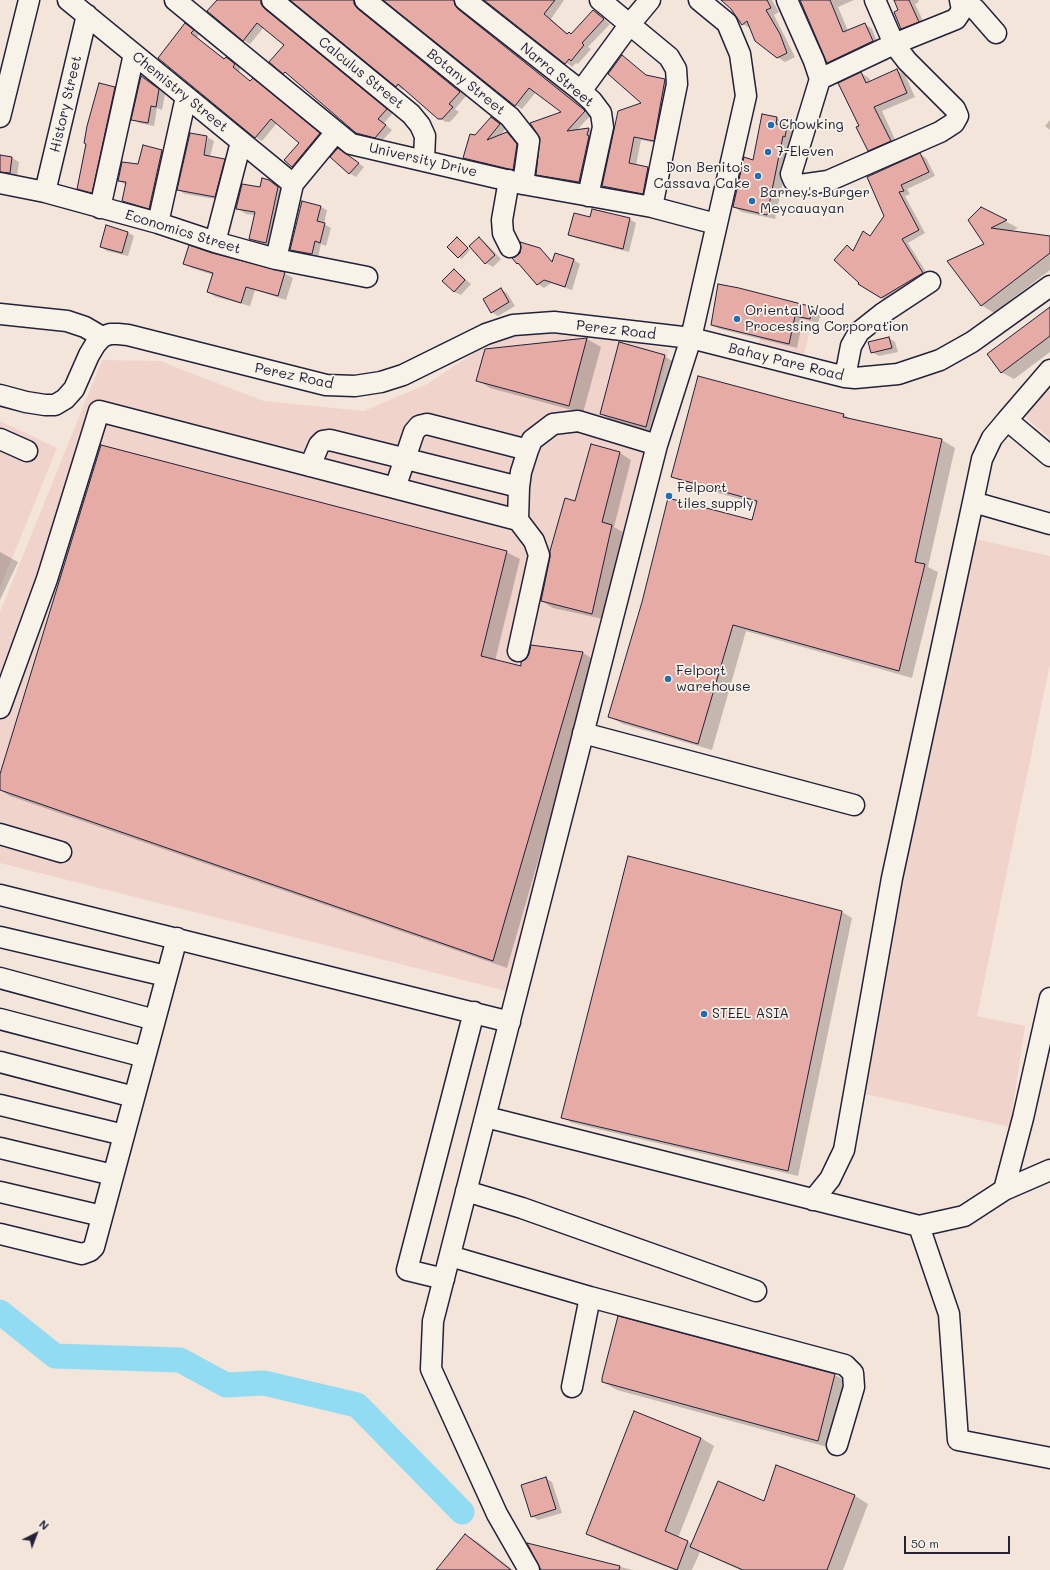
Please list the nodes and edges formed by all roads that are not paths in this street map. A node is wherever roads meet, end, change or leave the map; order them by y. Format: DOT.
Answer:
graph roads {
  1 [pos="29,0"];
  2 [pos="68,0"];
  3 [pos="175,0"];
  4 [pos="272,0"];
  5 [pos="365,0"];
  6 [pos="465,0"];
  7 [pos="600,0"];
  8 [pos="650,0"];
  9 [pos="699,0"];
  10 [pos="787,0"];
  11 [pos="875,0"];
  12 [pos="960,0"];
  13 [pos="87,15"];
  14 [pos="630,24"];
  15 [pos="996,33"];
  16 [pos="894,44"];
  17 [pos="134,54"];
  18 [pos="820,79"];
  19 [pos="581,91"];
  20 [pos="186,97"];
  21 [pos="0,117"];
  22 [pos="336,132"];
  23 [pos="241,142"];
  24 [pos="424,160"];
  25 [pos="516,182"];
  26 [pos="0,183"];
  27 [pos="292,184"];
  28 [pos="45,192"];
  29 [pos="588,196"];
  30 [pos="652,207"];
  31 [pos="100,208"];
  32 [pos="158,223"];
  33 [pos="716,224"];
  34 [pos="215,242"];
  35 [pos="510,247"];
  36 [pos="276,259"];
  37 [pos="367,277"];
  38 [pos="930,282"];
  39 [pos="1050,286"];
  40 [pos="0,314"];
  41 [pos="102,336"];
  42 [pos="691,338"];
  43 [pos="1050,370"];
  44 [pos="845,377"];
  45 [pos="0,395"];
  46 [pos="1007,420"];
  47 [pos="0,439"];
  48 [pos="657,445"];
  49 [pos="528,450"];
  50 [pos="27,451"];
  51 [pos="1050,456"];
  52 [pos="405,458"];
  53 [pos="310,466"];
  54 [pos="518,487"];
  55 [pos="395,488"];
  56 [pos="973,502"];
  57 [pos="518,520"];
  58 [pos="1050,524"];
  59 [pos="518,651"];
  60 [pos="0,708"];
  61 [pos="583,734"];
  62 [pos="854,805"];
  63 [pos="0,834"];
  64 [pos="61,852"];
  65 [pos="0,895"];
  66 [pos="0,937"];
  67 [pos="177,938"];
  68 [pos="166,976"];
  69 [pos="0,978"];
  70 [pos="1050,998"];
  71 [pos="474,1012"];
  72 [pos="0,1019"];
  73 [pos="155,1020"];
  74 [pos="510,1022"];
  75 [pos="145,1057"];
  76 [pos="0,1062"];
  77 [pos="134,1097"];
  78 [pos="0,1105"];
  79 [pos="486,1117"];
  80 [pos="124,1135"];
  81 [pos="0,1148"];
  82 [pos="1050,1170"];
  83 [pos="113,1175"];
  84 [pos="1004,1190"];
  85 [pos="466,1191"];
  86 [pos="0,1192"];
  87 [pos="813,1200"];
  88 [pos="102,1216"];
  89 [pos="919,1226"];
  90 [pos="0,1234"];
  91 [pos="450,1256"];
  92 [pos="444,1279"];
  93 [pos="756,1291"];
  94 [pos="590,1297"];
  95 [pos="572,1388"];
  96 [pos="837,1445"];
  97 [pos="1050,1458"];
  98 [pos="529,1570"];
  1 -- 21 [label="street"];
  2 -- 13 [label="street, Chemistry Street"];
  3 -- 22 [label="street, University Drive"];
  4 -- 24 [label="street, Calculus Street"];
  5 -- 25 [label="street, Botany Street"];
  6 -- 19 [label="street, Narra Street"];
  7 -- 14 [label="street"];
  8 -- 14 [label="street"];
  9 -- 33 [label="street"];
  10 -- 18 [label="street"];
  11 -- 16 [label="street"];
  12 -- 15 [label="street"];
  12 -- 16 [label="street"];
  13 -- 17 [label="street, Chemistry Street"];
  13 -- 28 [label="street, History Street"];
  14 -- 19 [label="street"];
  14 -- 30 [label="street"];
  16 -- 18 [label="street"];
  16 -- 18 [label="street"];
  17 -- 20 [label="street, Chemistry Street"];
  17 -- 31 [label="street"];
  19 -- 29 [label="street, Narra Street"];
  20 -- 23 [label="street, Chemistry Street"];
  20 -- 32 [label="street"];
  22 -- 24 [label="street, University Drive"];
  22 -- 27 [label="street"];
  23 -- 27 [label="street, Chemistry Street"];
  23 -- 34 [label="street"];
  24 -- 25 [label="street, University Drive"];
  25 -- 29 [label="street, University Drive"];
  25 -- 35 [label="street, Botany Street"];
  26 -- 28 [label="street, Economics Street"];
  27 -- 36 [label="street"];
  28 -- 31 [label="street, Economics Street"];
  29 -- 30 [label="street, University Drive"];
  30 -- 33 [label="street, University Drive"];
  31 -- 32 [label="street, Economics Street"];
  32 -- 34 [label="street, Economics Street"];
  33 -- 42 [label="street"];
  34 -- 36 [label="street, Economics Street"];
  36 -- 37 [label="street, Economics Street"];
  38 -- 44 [label="street"];
  39 -- 44 [label="street, Bahay Pare Road"];
  40 -- 41 [label="street"];
  41 -- 42 [label="street, Perez Road"];
  41 -- 45 [label="street"];
  42 -- 44 [label="street, Bahay Pare Road"];
  42 -- 48 [label="street"];
  43 -- 46 [label="street"];
  46 -- 51 [label="street"];
  46 -- 56 [label="street"];
  47 -- 50 [label="street"];
  48 -- 49 [label="street"];
  48 -- 61 [label="street"];
  49 -- 52 [label="street"];
  49 -- 54 [label="street"];
  52 -- 53 [label="street"];
  52 -- 54 [label="street"];
  52 -- 55 [label="street"];
  53 -- 55 [label="street"];
  53 -- 60 [label="street"];
  54 -- 57 [label="street"];
  55 -- 57 [label="street"];
  56 -- 58 [label="street"];
  56 -- 87 [label="street"];
  57 -- 59 [label="street"];
  61 -- 62 [label="street"];
  61 -- 74 [label="street"];
  63 -- 64 [label="street"];
  65 -- 67 [label="street"];
  66 -- 68 [label="street"];
  67 -- 68 [label="street"];
  67 -- 71 [label="street"];
  68 -- 73 [label="street"];
  69 -- 73 [label="street"];
  70 -- 84 [label="street"];
  71 -- 74 [label="street"];
  71 -- 92 [label="street"];
  72 -- 75 [label="street"];
  73 -- 75 [label="street"];
  74 -- 79 [label="street"];
  75 -- 77 [label="street"];
  76 -- 77 [label="street"];
  77 -- 80 [label="street"];
  78 -- 80 [label="street"];
  79 -- 85 [label="street"];
  79 -- 87 [label="street"];
  80 -- 83 [label="street"];
  81 -- 83 [label="street"];
  82 -- 84 [label="street"];
  83 -- 88 [label="street"];
  84 -- 89 [label="street"];
  85 -- 91 [label="street"];
  85 -- 93 [label="street"];
  86 -- 88 [label="street"];
  87 -- 89 [label="street"];
  88 -- 90 [label="street"];
  89 -- 97 [label="street"];
  91 -- 92 [label="street"];
  91 -- 94 [label="street"];
  92 -- 98 [label="street"];
  94 -- 95 [label="street"];
  94 -- 96 [label="street"];
}
